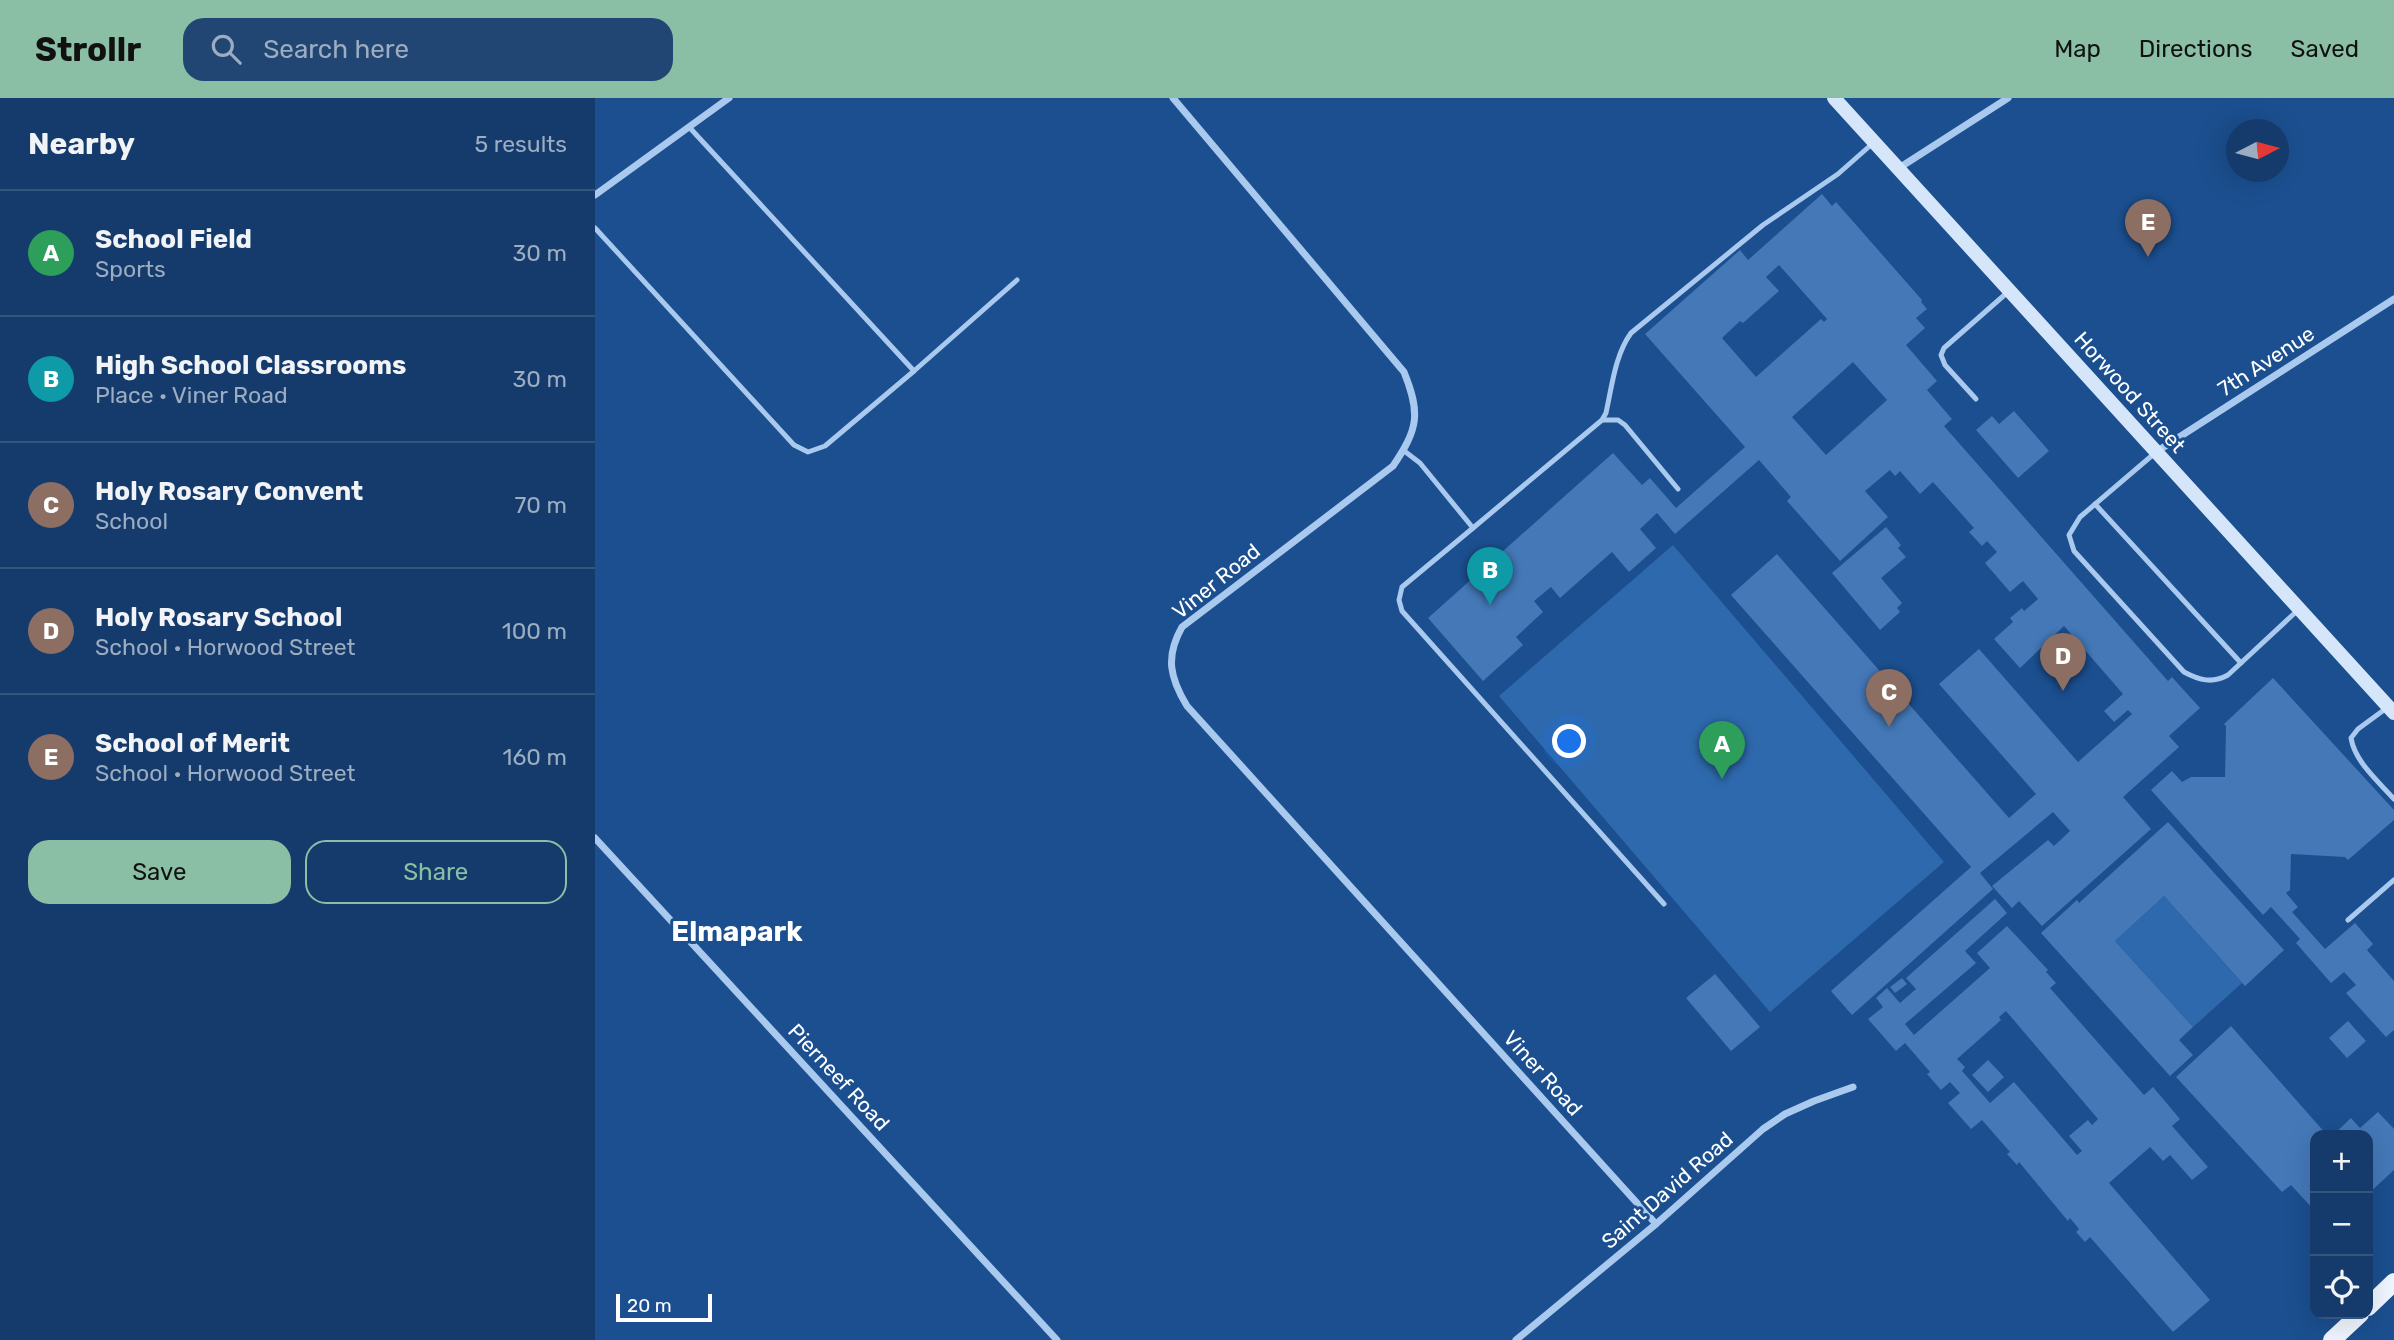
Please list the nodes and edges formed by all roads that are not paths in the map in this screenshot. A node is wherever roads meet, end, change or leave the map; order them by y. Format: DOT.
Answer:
graph roads {
  1 [pos="729,98"];
  2 [pos="1173,98"];
  3 [pos="1834,98"];
  4 [pos="2008,98"];
  5 [pos="690,128"];
  6 [pos="1874,142"];
  7 [pos="1898,168"];
  8 [pos="595,195"];
  9 [pos="595,228"];
  10 [pos="1017,280"];
  11 [pos="2010,290"];
  12 [pos="2394,299"];
  13 [pos="914,371"];
  14 [pos="1976,399"];
  15 [pos="1602,420"];
  16 [pos="1403,450"];
  17 [pos="2156,452"];
  18 [pos="1678,489"];
  19 [pos="2095,504"];
  20 [pos="1473,528"];
  21 [pos="2299,609"];
  22 [pos="2241,663"];
  23 [pos="2391,710"];
  24 [pos="2394,799"];
  25 [pos="595,838"];
  26 [pos="2394,880"];
  27 [pos="1664,904"];
  28 [pos="2348,919"];
  29 [pos="1853,1087"];
  30 [pos="1656,1224"];
  31 [pos="2394,1282"];
  32 [pos="2373,1302"];
  33 [pos="2355,1319"];
  34 [pos="1057,1340"];
  35 [pos="1516,1340"];
  36 [pos="2332,1340"];
  1 -- 5 [label="street"];
  2 -- 16 [label="street, Viner Road"];
  3 -- 6 [label="main road, Horwood Street"];
  4 -- 7 [label="street"];
  5 -- 8 [label="street"];
  5 -- 13 [label="lane"];
  6 -- 7 [label="main road, Horwood Street"];
  6 -- 15 [label="lane"];
  7 -- 11 [label="main road, Horwood Street"];
  9 -- 13 [label="lane"];
  10 -- 13 [label="lane"];
  11 -- 14 [label="lane"];
  11 -- 17 [label="main road, Horwood Street"];
  12 -- 17 [label="street, 7th Avenue"];
  15 -- 18 [label="lane"];
  15 -- 20 [label="lane"];
  16 -- 20 [label="lane"];
  16 -- 30 [label="street, Viner Road"];
  17 -- 19 [label="lane"];
  17 -- 21 [label="main road, Horwood Street"];
  19 -- 22 [label="lane"];
  19 -- 22 [label="lane"];
  20 -- 27 [label="lane"];
  21 -- 22 [label="lane"];
  21 -- 23 [label="main road, Horwood Street"];
  23 -- 24 [label="lane"];
  25 -- 34 [label="street, Pierneef Road"];
  26 -- 28 [label="lane"];
  29 -- 30 [label="street, Saint David Road"];
  30 -- 35 [label="street, Saint David Road"];
  31 -- 32 [label="main road"];
  33 -- 36 [label="main road"];
}
